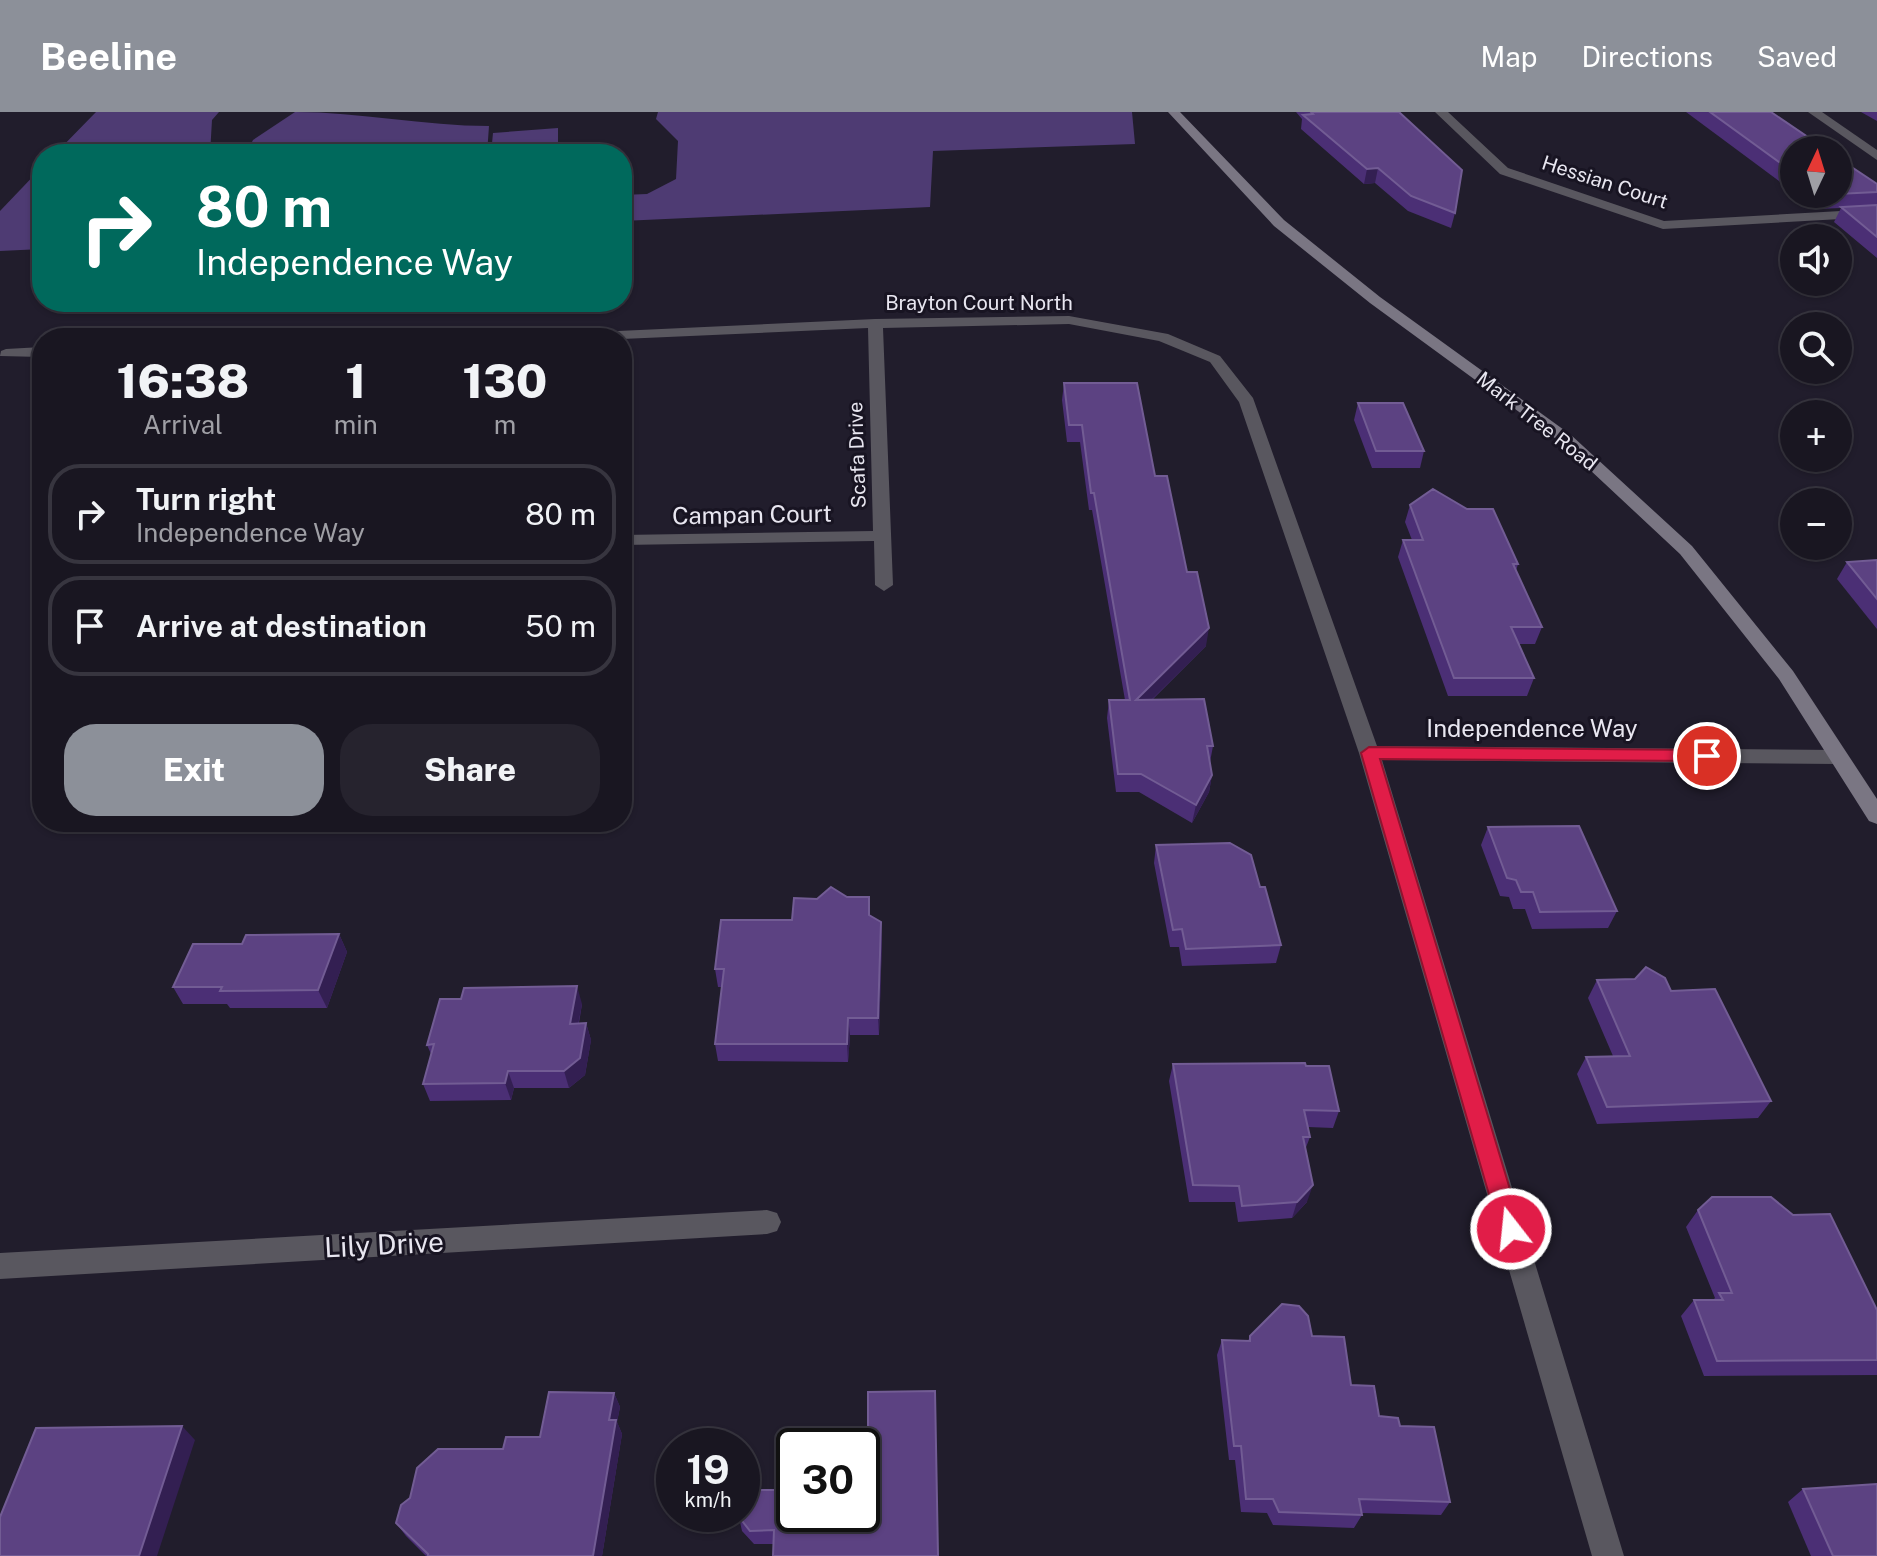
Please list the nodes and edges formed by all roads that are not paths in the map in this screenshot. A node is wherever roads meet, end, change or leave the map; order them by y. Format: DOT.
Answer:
graph roads {
  1 [pos="1174,112"];
  2 [pos="1441,112"];
  3 [pos="1814,112"];
  4 [pos="1877,156"];
  5 [pos="1877,213"];
  6 [pos="875,323"];
  7 [pos="632,334"];
  8 [pos="32,353"];
  9 [pos="6,354"];
  10 [pos="882,536"];
  11 [pos="632,540"];
  12 [pos="884,585"];
  13 [pos="1369,753"];
  14 [pos="1837,757"];
  15 [pos="1877,816"];
  16 [pos="767,1222"];
  17 [pos="0,1266"];
  18 [pos="1608,1556"];
  1 -- 14 [label="main road, Mark Tree Road"];
  2 -- 5 [label="street, Hessian Court"];
  3 -- 4 [label="street"];
  6 -- 7 [label="street, Brayton Court North"];
  6 -- 10 [label="street, Scafa Drive"];
  6 -- 13 [label="street, Brayton Court North"];
  8 -- 9 [label="street"];
  10 -- 11 [label="street, Campan Court"];
  10 -- 12 [label="street, Scafa Drive"];
  13 -- 14 [label="street, Independence Way"];
  13 -- 18 [label="street, Brayton Court North"];
  14 -- 15 [label="main road, Mark Tree Road"];
  16 -- 17 [label="street, Lily Drive"];
}
